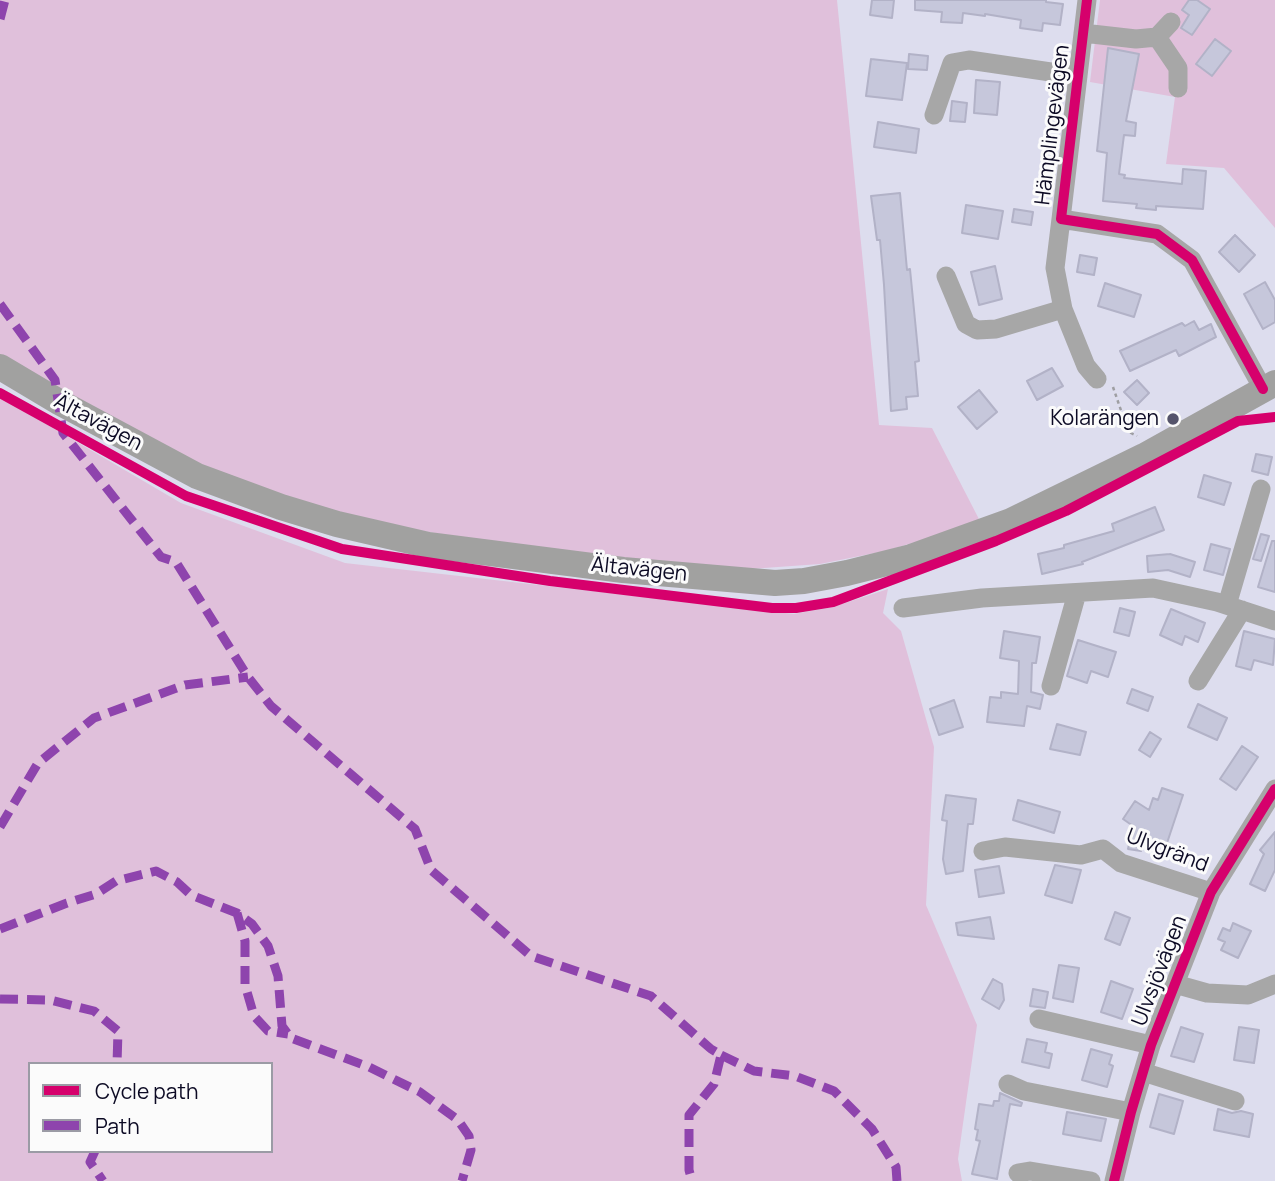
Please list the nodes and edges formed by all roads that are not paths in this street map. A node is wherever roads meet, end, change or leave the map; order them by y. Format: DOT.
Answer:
graph roads {
  1 [pos="1087,0"];
  2 [pos="1171,22"];
  3 [pos="1083,33"];
  4 [pos="1157,37"];
  5 [pos="1078,76"];
  6 [pos="1178,88"];
  7 [pos="934,115"];
  8 [pos="1061,219"];
  9 [pos="946,276"];
  10 [pos="1063,309"];
  11 [pos="0,367"];
  12 [pos="1097,379"];
  13 [pos="1269,386"];
  14 [pos="1261,489"];
  15 [pos="1077,593"];
  16 [pos="1234,607"];
  17 [pos="903,608"];
  18 [pos="1275,621"];
  19 [pos="1198,681"];
  20 [pos="1051,686"];
  21 [pos="1275,789"];
  22 [pos="983,851"];
  23 [pos="1211,892"];
  24 [pos="1175,984"];
  25 [pos="1275,984"];
  26 [pos="1039,1019"];
  27 [pos="1151,1045"];
  28 [pos="1143,1072"];
  29 [pos="1008,1084"];
  30 [pos="1235,1101"];
  31 [pos="1131,1112"];
  32 [pos="1018,1173"];
  33 [pos="1091,1181"];
  34 [pos="1114,1181"];
  1 -- 3 [label="street, Hämplingevägen"];
  2 -- 4 [label="street"];
  3 -- 4 [label="street"];
  3 -- 5 [label="street, Hämplingevägen"];
  4 -- 6 [label="street"];
  5 -- 7 [label="street, Hämplingevägen"];
  5 -- 8 [label="street, Hämplingevägen"];
  8 -- 10 [label="street, Hämplingevägen"];
  8 -- 13 [label="street, Hämplingevägen"];
  9 -- 10 [label="street"];
  10 -- 12 [label="street, Hämplingevägen"];
  11 -- 13 [label="main road, Ältavägen"];
  14 -- 16 [label="street"];
  15 -- 16 [label="street"];
  15 -- 17 [label="street"];
  15 -- 20 [label="street"];
  16 -- 18 [label="street"];
  16 -- 19 [label="street"];
  21 -- 23 [label="street, Ulvsjövägen"];
  22 -- 23 [label="street, Ulvgränd"];
  23 -- 24 [label="street, Ulvsjövägen"];
  24 -- 25 [label="street"];
  24 -- 27 [label="street, Ulvsjövägen"];
  26 -- 27 [label="street, Ulvsjövägen"];
  27 -- 28 [label="street, Ulvsjövägen"];
  28 -- 30 [label="street"];
  28 -- 31 [label="street, Ulvsjövägen"];
  29 -- 31 [label="street"];
  31 -- 34 [label="street, Ulvsjövägen"];
  32 -- 33 [label="street"];
}
